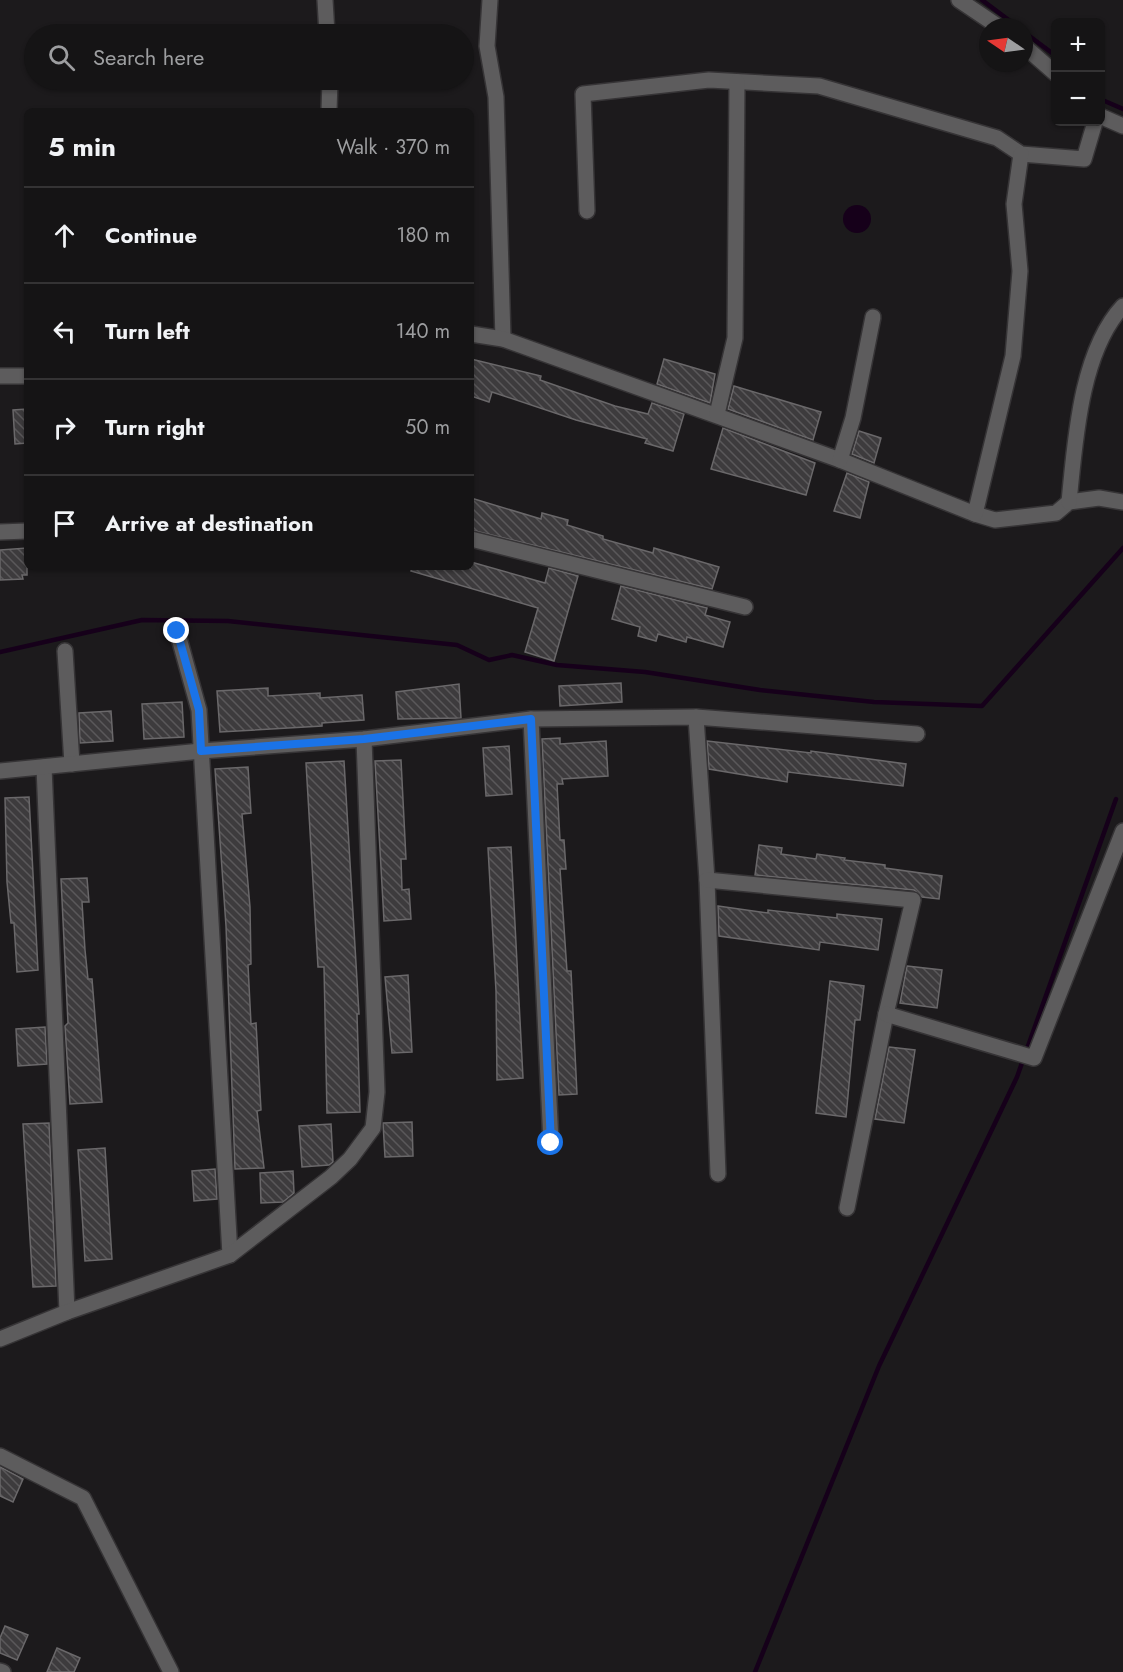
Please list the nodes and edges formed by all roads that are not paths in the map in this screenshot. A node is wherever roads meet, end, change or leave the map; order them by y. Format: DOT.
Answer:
graph roads {
  1 [pos="325,0"];
  2 [pos="490,0"];
  3 [pos="959,0"];
  4 [pos="986,18"];
  5 [pos="326,24"];
  6 [pos="1033,54"];
  7 [pos="1054,72"];
  8 [pos="737,82"];
  9 [pos="330,90"];
  10 [pos="329,108"];
  11 [pos="1105,118"];
  12 [pos="1094,126"];
  13 [pos="1123,126"];
  14 [pos="1021,154"];
  15 [pos="587,211"];
  16 [pos="1123,306"];
  17 [pos="873,316"];
  18 [pos="474,334"];
  19 [pos="503,339"];
  20 [pos="0,376"];
  21 [pos="24,376"];
  22 [pos="717,414"];
  23 [pos="840,459"];
  24 [pos="1069,502"];
  25 [pos="1123,502"];
  26 [pos="975,514"];
  27 [pos="24,531"];
  28 [pos="0,532"];
  29 [pos="474,540"];
  30 [pos="745,607"];
  31 [pos="177,631"];
  32 [pos="65,651"];
  33 [pos="696,717"];
  34 [pos="531,719"];
  35 [pos="917,734"];
  36 [pos="364,739"];
  37 [pos="201,751"];
  38 [pos="72,764"];
  39 [pos="44,768"];
  40 [pos="0,771"];
  41 [pos="1123,831"];
  42 [pos="707,880"];
  43 [pos="886,1014"];
  44 [pos="551,1143"];
  45 [pos="718,1174"];
  46 [pos="848,1208"];
  47 [pos="230,1255"];
  48 [pos="68,1312"];
  49 [pos="0,1339"];
  50 [pos="0,1456"];
  51 [pos="171,1672"];
  1 -- 5 [label="street"];
  2 -- 19 [label="street"];
  3 -- 4 [label="street"];
  6 -- 7 [label="street"];
  8 -- 14 [label="street"];
  8 -- 15 [label="street"];
  8 -- 22 [label="street"];
  9 -- 10 [label="street"];
  11 -- 13 [label="street"];
  12 -- 14 [label="street"];
  14 -- 26 [label="street"];
  16 -- 24 [label="street"];
  17 -- 23 [label="street"];
  18 -- 19 [label="street"];
  19 -- 22 [label="street"];
  20 -- 21 [label="street"];
  22 -- 23 [label="street"];
  23 -- 26 [label="street"];
  24 -- 25 [label="street"];
  24 -- 26 [label="street"];
  27 -- 28 [label="street"];
  29 -- 30 [label="street"];
  31 -- 37 [label="street"];
  32 -- 38 [label="street"];
  33 -- 34 [label="street"];
  33 -- 35 [label="street"];
  33 -- 42 [label="street"];
  34 -- 36 [label="street"];
  34 -- 44 [label="street"];
  36 -- 37 [label="street"];
  36 -- 47 [label="street"];
  37 -- 38 [label="street"];
  37 -- 47 [label="street"];
  38 -- 39 [label="street"];
  39 -- 40 [label="street"];
  39 -- 48 [label="street"];
  41 -- 43 [label="street"];
  42 -- 43 [label="street"];
  42 -- 45 [label="street"];
  43 -- 46 [label="street"];
  47 -- 48 [label="street"];
  48 -- 49 [label="street"];
  50 -- 51 [label="street"];
}
